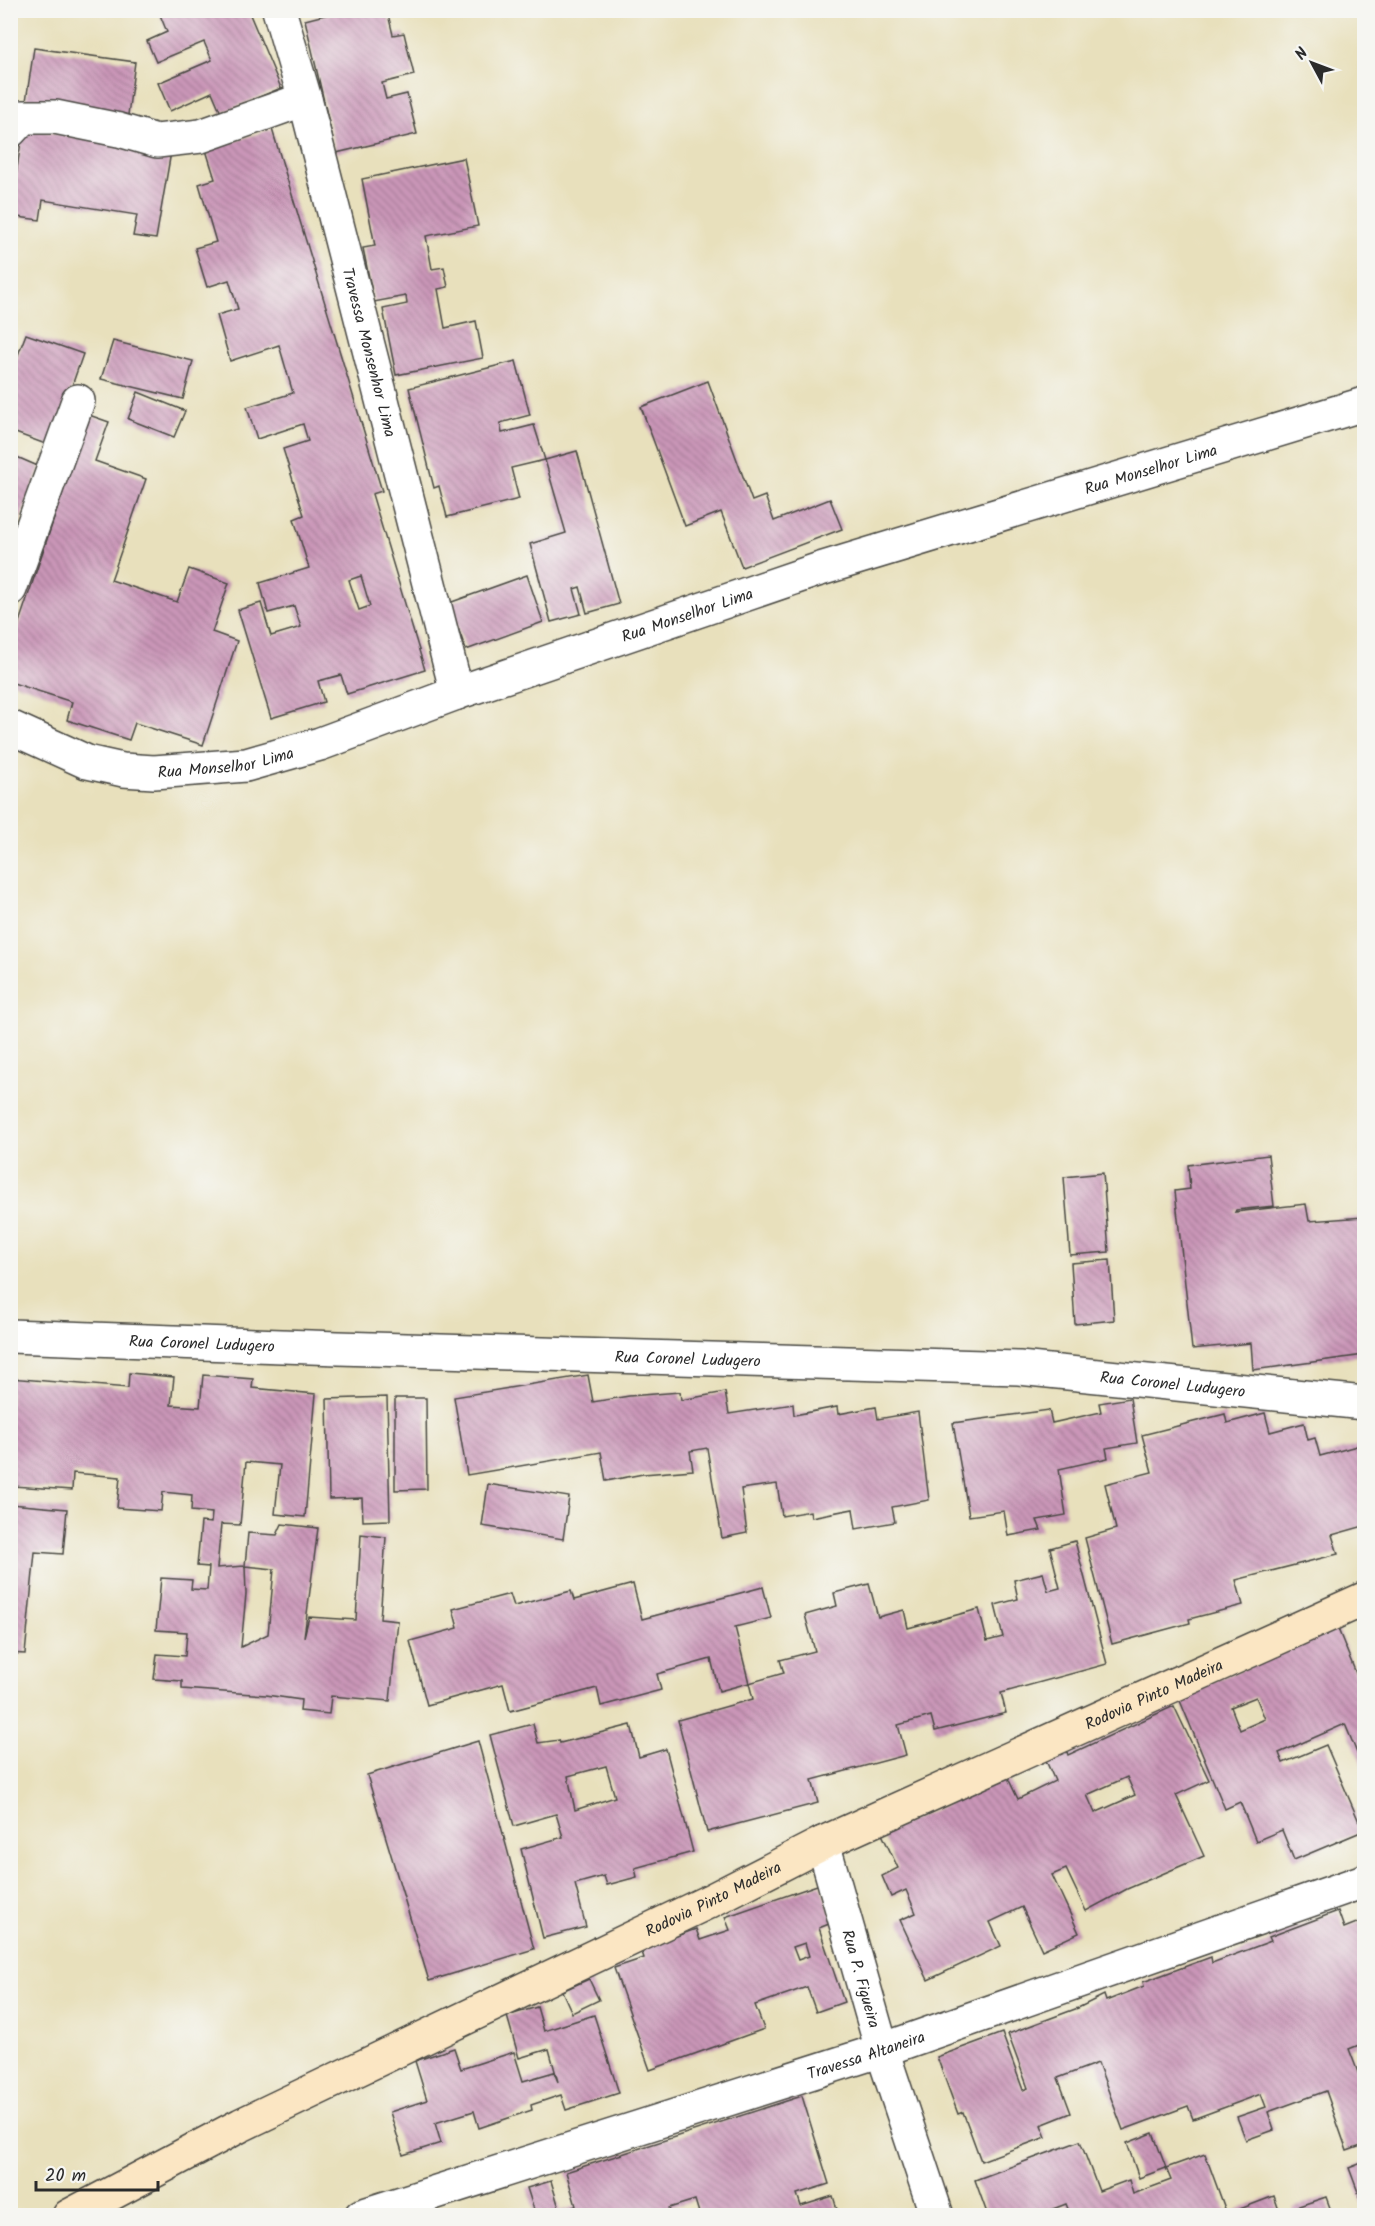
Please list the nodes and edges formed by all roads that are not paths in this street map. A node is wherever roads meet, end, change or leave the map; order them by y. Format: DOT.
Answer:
graph roads {
  1 [pos="279,10"];
  2 [pos="304,99"];
  3 [pos="10,131"];
  4 [pos="78,401"];
  5 [pos="1365,404"];
  6 [pos="10,589"];
  7 [pos="457,693"];
  8 [pos="10,727"];
  9 [pos="10,1336"];
  10 [pos="1365,1403"];
  11 [pos="1365,1599"];
  12 [pos="823,1843"];
  13 [pos="1365,1881"];
  14 [pos="882,2050"];
  15 [pos="69,2216"];
  16 [pos="361,2216"];
  17 [pos="937,2216"];
  1 -- 2 [label="street, Travessa Monsenhor Lima"];
  2 -- 3 [label="street"];
  2 -- 7 [label="street, Travessa Monsenhor Lima"];
  4 -- 6 [label="street"];
  5 -- 7 [label="street, Rua Monselhor Lima"];
  7 -- 8 [label="street, Rua Monselhor Lima"];
  9 -- 10 [label="street, Rua Coronel Ludugero"];
  11 -- 12 [label="main road, Rodovia Pinto Madeira"];
  12 -- 14 [label="street, Rua P. Figueira"];
  12 -- 15 [label="main road, Rodovia Pinto Madeira"];
  13 -- 14 [label="street, Travessa Altaneira"];
  14 -- 16 [label="street, Travessa Altaneira"];
  14 -- 17 [label="street, Rua P. Figueira"];
}
